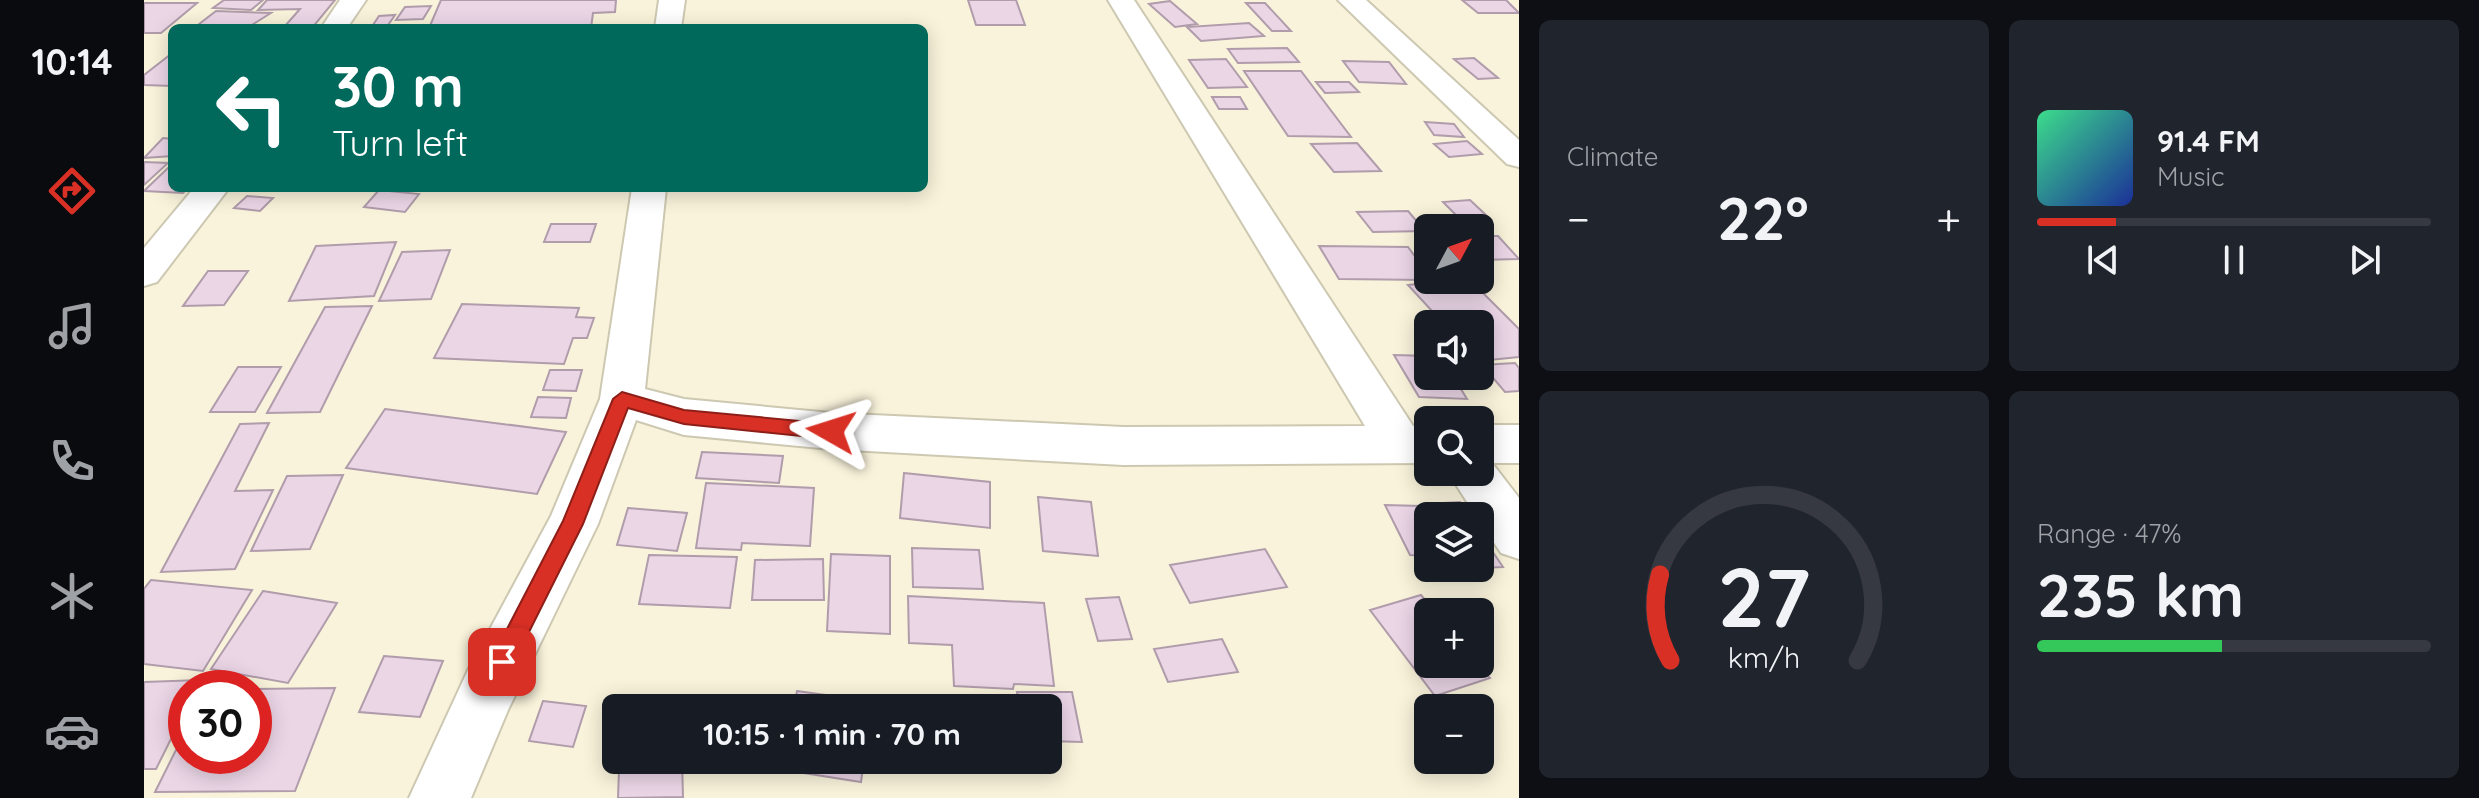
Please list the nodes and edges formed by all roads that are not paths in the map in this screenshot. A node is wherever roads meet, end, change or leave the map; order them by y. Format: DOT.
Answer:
graph roads {
  1 [pos="353,0"];
  2 [pos="672,0"];
  3 [pos="1121,0"];
  4 [pos="1351,0"];
  5 [pos="337,24"];
  6 [pos="669,24"];
  7 [pos="1519,157"];
  8 [pos="209,192"];
  9 [pos="648,192"];
  10 [pos="144,273"];
  11 [pos="622,399"];
  12 [pos="1414,444"];
  13 [pos="1494,444"];
  14 [pos="1519,444"];
  15 [pos="1482,486"];
  16 [pos="1519,537"];
  17 [pos="440,798"];
  1 -- 5 [label="street"];
  2 -- 6 [label="street"];
  3 -- 12 [label="street"];
  4 -- 7 [label="street"];
  8 -- 10 [label="street"];
  9 -- 11 [label="street"];
  11 -- 12 [label="street"];
  11 -- 17 [label="street"];
  13 -- 14 [label="street"];
  15 -- 16 [label="street"];
}
